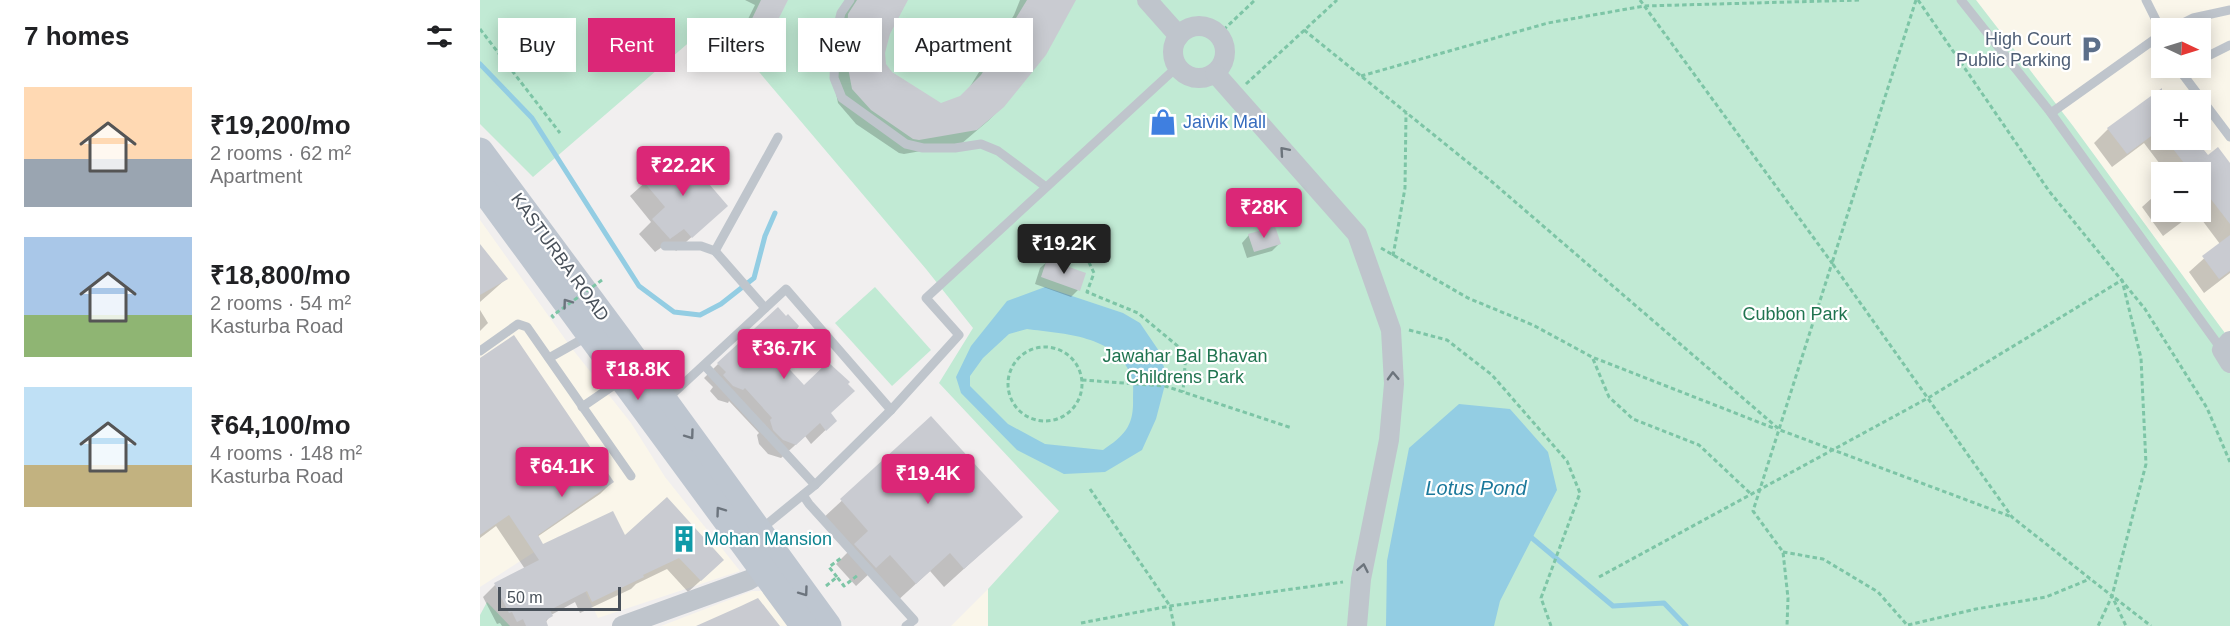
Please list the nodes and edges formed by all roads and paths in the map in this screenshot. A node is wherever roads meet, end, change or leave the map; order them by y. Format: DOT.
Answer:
graph roads {
  1 [pos="850,0"];
  2 [pos="1147,0"];
  3 [pos="1255,0"];
  4 [pos="1337,0"];
  5 [pos="1640,0"];
  6 [pos="1862,0"];
  7 [pos="1917,0"];
  8 [pos="1961,0"];
  9 [pos="2146,0"];
  10 [pos="1644,6"];
  11 [pos="2230,10"];
  12 [pos="2155,18"];
  13 [pos="2193,18"];
  14 [pos="480,29"];
  15 [pos="1304,30"];
  16 [pos="1218,35"];
  17 [pos="1179,36"];
  18 [pos="2151,41"];
  19 [pos="2230,45"];
  20 [pos="2211,54"];
  21 [pos="1177,67"];
  22 [pos="1215,73"];
  23 [pos="1360,76"];
  24 [pos="2188,78"];
  25 [pos="1243,88"];
  26 [pos="1406,113"];
  27 [pos="2051,113"];
  28 [pos="560,133"];
  29 [pos="778,137"];
  30 [pos="2230,137"];
  31 [pos="480,152"];
  32 [pos="480,185"];
  33 [pos="1046,187"];
  34 [pos="1357,234"];
  35 [pos="1076,235"];
  36 [pos="665,246"];
  37 [pos="715,251"];
  38 [pos="1393,256"];
  39 [pos="1832,262"];
  40 [pos="602,280"];
  41 [pos="2122,280"];
  42 [pos="765,308"];
  43 [pos="554,318"];
  44 [pos="1390,330"];
  45 [pos="590,334"];
  46 [pos="480,351"];
  47 [pos="2227,351"];
  48 [pos="1592,357"];
  49 [pos="549,358"];
  50 [pos="705,366"];
  51 [pos="622,379"];
  52 [pos="1082,380"];
  53 [pos="1183,392"];
  54 [pos="1928,398"];
  55 [pos="665,401"];
  56 [pos="582,407"];
  57 [pos="891,410"];
  58 [pos="1292,428"];
  59 [pos="1780,430"];
  60 [pos="1834,449"];
  61 [pos="2230,462"];
  62 [pos="631,476"];
  63 [pos="815,485"];
  64 [pos="1090,489"];
  65 [pos="1760,489"];
  66 [pos="1751,494"];
  67 [pos="803,495"];
  68 [pos="2012,517"];
  69 [pos="759,531"];
  70 [pos="851,550"];
  71 [pos="1783,552"];
  72 [pos="867,568"];
  73 [pos="764,571"];
  74 [pos="837,577"];
  75 [pos="1599,577"];
  76 [pos="1360,579"];
  77 [pos="2090,579"];
  78 [pos="826,586"];
  79 [pos="2112,596"];
  80 [pos="1170,606"];
  81 [pos="1081,623"];
  82 [pos="622,626"];
  83 [pos="804,626"];
  84 [pos="828,626"];
  85 [pos="906,626"];
  86 [pos="1174,626"];
  87 [pos="1357,626"];
  88 [pos="1551,626"];
  89 [pos="1787,626"];
  90 [pos="1908,626"];
  91 [pos="2098,626"];
  92 [pos="2126,626"];
  93 [pos="2151,626"];
  1 -- 33 [label="lane"];
  2 -- 17 [label="street"];
  3 -- 16 [label="path"];
  4 -- 15 [label="path"];
  5 -- 10 [label="path"];
  6 -- 10 [label="path"];
  7 -- 39 [label="path"];
  7 -- 41 [label="path"];
  8 -- 27 [label="lane"];
  9 -- 12 [label="lane"];
  10 -- 23 [label="path"];
  10 -- 39 [label="path"];
  11 -- 13 [label="lane"];
  14 -- 28 [label="path"];
  15 -- 23 [label="path"];
  15 -- 25 [label="path"];
  16 -- 17 [label="street"];
  16 -- 22 [label="street"];
  17 -- 21 [label="street"];
  18 -- 27 [label="lane"];
  19 -- 20 [label="lane"];
  21 -- 22 [label="street"];
  21 -- 33 [label="lane"];
  34 -- 22 [label="street, one-way"];
  23 -- 26 [label="path"];
  24 -- 30 [label="lane"];
  26 -- 38 [label="path"];
  26 -- 59 [label="path"];
  27 -- 47 [label="lane"];
  29 -- 37 [label="lane"];
  31 -- 55 [label="main road, KASTURBA ROAD"];
  45 -- 32 [label="main road, KASTURBA ROAD, one-way"];
  33 -- 57 [label="lane"];
  34 -- 38 [label="path"];
  34 -- 44 [label="street"];
  35 -- 53 [label="path"];
  36 -- 37 [label="lane"];
  37 -- 42 [label="lane"];
  38 -- 48 [label="path"];
  39 -- 54 [label="path"];
  39 -- 59 [label="path"];
  40 -- 43 [label="path, bridge"];
  41 -- 54 [label="path"];
  41 -- 61 [label="path"];
  41 -- 79 [label="path"];
  42 -- 50 [label="lane"];
  42 -- 57 [label="lane"];
  76 -- 44 [label="street, one-way"];
  44 -- 88 [label="path"];
  45 -- 49 [label="lane"];
  45 -- 51 [label="main road, KASTURBA ROAD"];
  46 -- 49 [label="lane"];
  48 -- 59 [label="path"];
  48 -- 66 [label="path"];
  49 -- 56 [label="lane"];
  50 -- 55 [label="lane"];
  50 -- 63 [label="lane"];
  51 -- 56 [label="lane"];
  73 -- 51 [label="main road, KASTURBA ROAD, one-way"];
  52 -- 52 [label="path"];
  52 -- 53 [label="path"];
  53 -- 58 [label="path"];
  54 -- 60 [label="path"];
  54 -- 68 [label="path"];
  55 -- 69 [label="main road, KASTURBA ROAD, one-way"];
  56 -- 62 [label="lane"];
  57 -- 63 [label="lane"];
  59 -- 60 [label="path"];
  59 -- 65 [label="path"];
  60 -- 65 [label="path"];
  60 -- 68 [label="path"];
  63 -- 67 [label="lane"];
  64 -- 80 [label="path"];
  65 -- 66 [label="path"];
  65 -- 71 [label="path"];
  66 -- 75 [label="path"];
  67 -- 69 [label="lane"];
  67 -- 70 [label="lane"];
  68 -- 77 [label="path"];
  69 -- 84 [label="main road, KASTURBA ROAD, one-way"];
  70 -- 72 [label="lane"];
  70 -- 74 [label="path"];
  71 -- 89 [label="path"];
  71 -- 90 [label="path"];
  72 -- 74 [label="path"];
  72 -- 85 [label="lane"];
  73 -- 82 [label="street"];
  73 -- 83 [label="main road, KASTURBA ROAD"];
  74 -- 78 [label="path"];
  76 -- 80 [label="path"];
  76 -- 87 [label="street"];
  77 -- 79 [label="path"];
  77 -- 90 [label="path"];
  79 -- 91 [label="path"];
  79 -- 92 [label="path"];
  79 -- 93 [label="path"];
  80 -- 81 [label="path"];
  80 -- 86 [label="path"];
}
